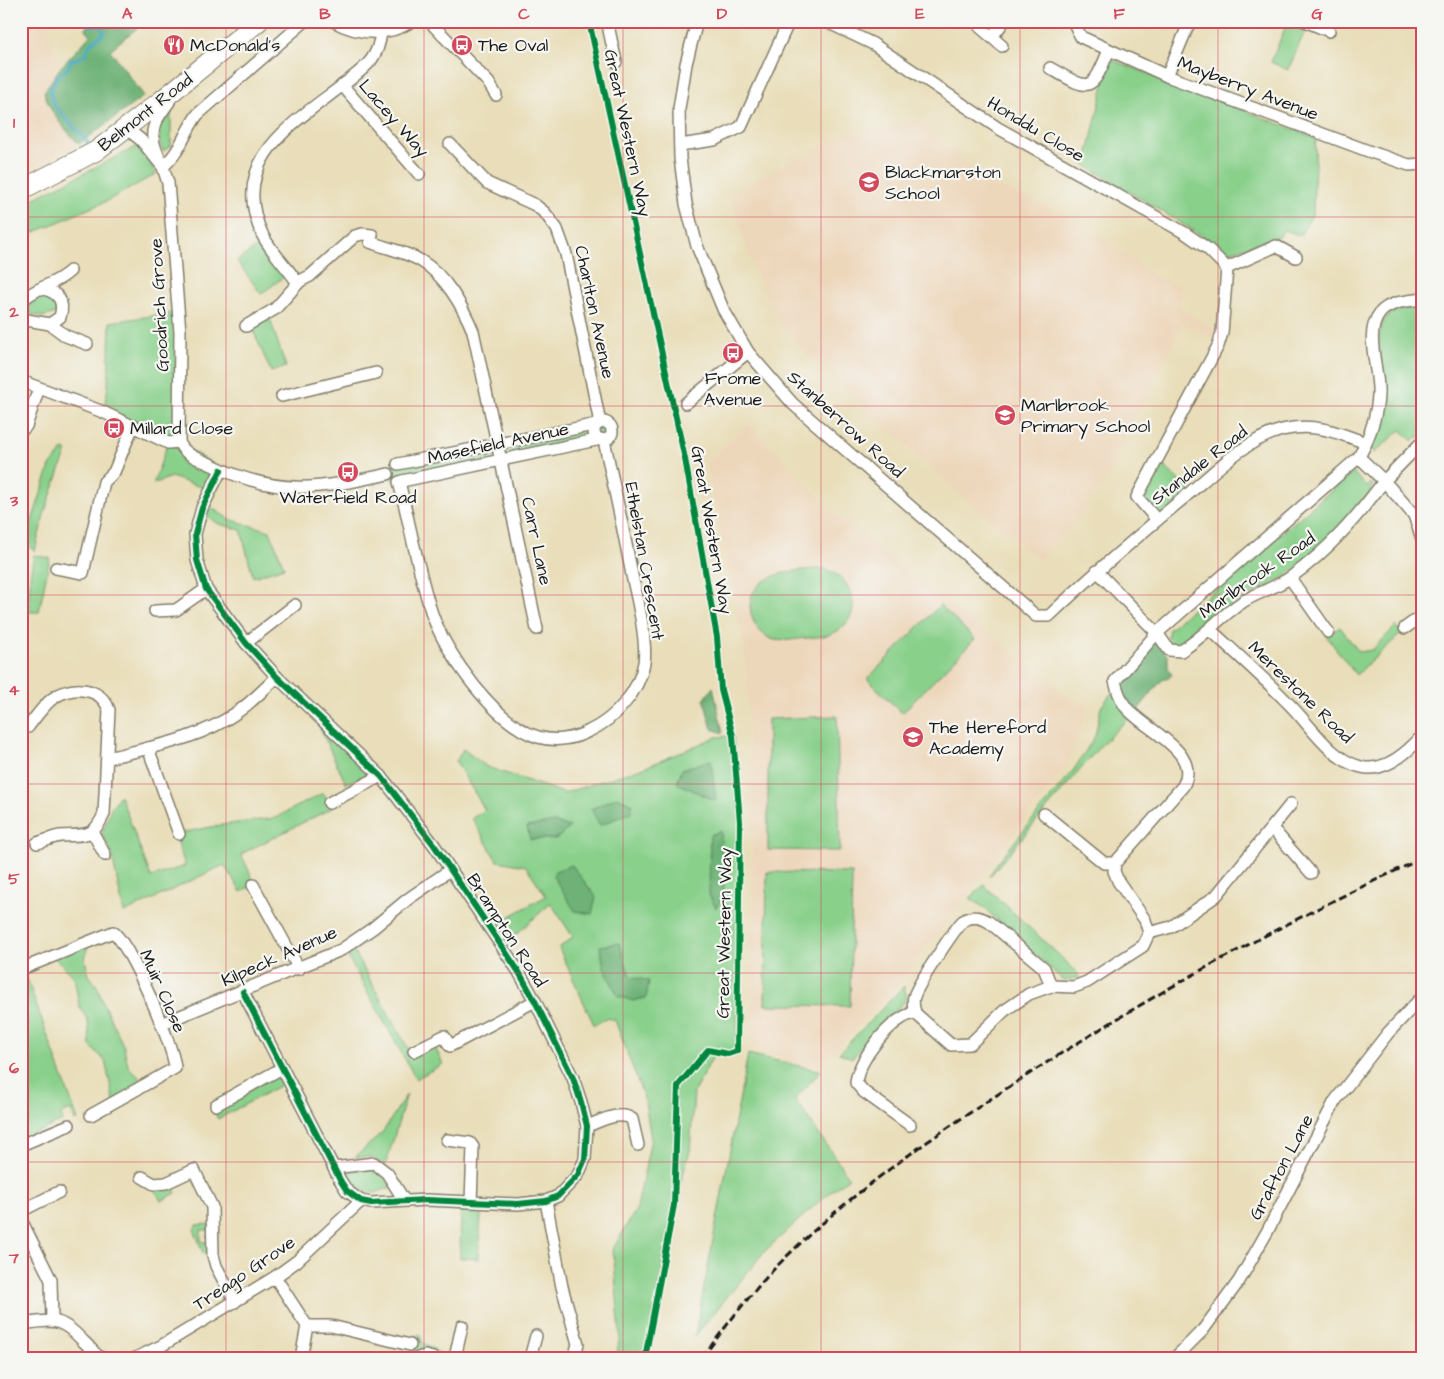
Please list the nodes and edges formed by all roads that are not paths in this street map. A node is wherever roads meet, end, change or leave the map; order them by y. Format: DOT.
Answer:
graph roads {
  1 [pos="259,21"];
  2 [pos="305,21"];
  3 [pos="333,21"];
  4 [pos="412,21"];
  5 [pos="429,21"];
  6 [pos="607,21"];
  7 [pos="697,21"];
  8 [pos="789,21"];
  9 [pos="825,21"];
  10 [pos="1004,21"];
  11 [pos="1072,21"];
  12 [pos="1190,21"];
  13 [pos="1305,21"];
  14 [pos="1328,26"];
  15 [pos="980,27"];
  16 [pos="381,32"];
  17 [pos="992,37"];
  18 [pos="1002,46"];
  19 [pos="1109,50"];
  20 [pos="616,62"];
  21 [pos="1050,68"];
  22 [pos="1167,76"];
  23 [pos="190,78"];
  24 [pos="342,85"];
  25 [pos="496,95"];
  26 [pos="126,128"];
  27 [pos="450,144"];
  28 [pos="680,145"];
  29 [pos="1423,164"];
  30 [pos="163,168"];
  31 [pos="419,174"];
  32 [pos="21,190"];
  33 [pos="1296,257"];
  34 [pos="1227,268"];
  35 [pos="70,271"];
  36 [pos="300,281"];
  37 [pos="43,288"];
  38 [pos="1423,299"];
  39 [pos="21,301"];
  40 [pos="21,319"];
  41 [pos="50,324"];
  42 [pos="246,326"];
  43 [pos="87,344"];
  44 [pos="748,352"];
  45 [pos="376,373"];
  46 [pos="21,381"];
  47 [pos="39,388"];
  48 [pos="282,396"];
  49 [pos="686,403"];
  50 [pos="599,423"];
  51 [pos="134,426"];
  52 [pos="21,431"];
  53 [pos="603,440"];
  54 [pos="179,442"];
  55 [pos="1366,443"];
  56 [pos="498,444"];
  57 [pos="1419,445"];
  58 [pos="1359,457"];
  59 [pos="502,460"];
  60 [pos="398,464"];
  61 [pos="221,470"];
  62 [pos="388,474"];
  63 [pos="400,481"];
  64 [pos="1384,481"];
  65 [pos="1157,520"];
  66 [pos="1423,542"];
  67 [pos="56,568"];
  68 [pos="1097,571"];
  69 [pos="1290,578"];
  70 [pos="206,589"];
  71 [pos="295,605"];
  72 [pos="155,611"];
  73 [pos="1423,615"];
  74 [pos="1405,628"];
  75 [pos="537,629"];
  76 [pos="1209,631"];
  77 [pos="1328,632"];
  78 [pos="1157,633"];
  79 [pos="246,643"];
  80 [pos="277,677"];
  81 [pos="28,727"];
  82 [pos="1423,736"];
  83 [pos="148,748"];
  84 [pos="108,758"];
  85 [pos="381,776"];
  86 [pos="329,803"];
  87 [pos="1291,804"];
  88 [pos="1044,814"];
  89 [pos="1272,828"];
  90 [pos="93,833"];
  91 [pos="179,834"];
  92 [pos="38,843"];
  93 [pos="105,855"];
  94 [pos="1115,863"];
  95 [pos="450,870"];
  96 [pos="1311,873"];
  97 [pos="253,885"];
  98 [pos="1149,933"];
  99 [pos="24,968"];
  100 [pos="299,969"];
  101 [pos="1051,986"];
  102 [pos="243,992"];
  103 [pos="1423,996"];
  104 [pos="535,1001"];
  105 [pos="915,1013"];
  106 [pos="161,1024"];
  107 [pos="414,1051"];
  108 [pos="282,1068"];
  109 [pos="216,1105"];
  110 [pos="91,1115"];
  111 [pos="70,1125"];
  112 [pos="910,1125"];
  113 [pos="586,1126"];
  114 [pos="448,1140"];
  115 [pos="638,1145"];
  116 [pos="21,1146"];
  117 [pos="334,1168"];
  118 [pos="142,1176"];
  119 [pos="59,1192"];
  120 [pos="404,1200"];
  121 [pos="546,1201"];
  122 [pos="361,1202"];
  123 [pos="471,1202"];
  124 [pos="21,1211"];
  125 [pos="21,1220"];
  126 [pos="275,1277"];
  127 [pos="235,1302"];
  128 [pos="52,1321"];
  129 [pos="21,1324"];
  130 [pos="307,1326"];
  131 [pos="462,1326"];
  132 [pos="536,1336"];
  133 [pos="410,1345"];
  134 [pos="155,1354"];
  135 [pos="102,1358"];
  136 [pos="136,1358"];
  137 [pos="301,1358"];
  138 [pos="418,1358"];
  139 [pos="433,1358"];
  140 [pos="455,1358"];
  141 [pos="530,1358"];
  142 [pos="574,1358"];
  143 [pos="1174,1358"];
  1 -- 23 [label="highway, Belmont Road"];
  2 -- 30 [label="street"];
  3 -- 16 [label="street"];
  4 -- 16 [label="street"];
  5 -- 25 [label="street"];
  6 -- 20 [label="street"];
  7 -- 28 [label="street, Stanberrow Road"];
  8 -- 28 [label="street"];
  9 -- 34 [label="street, Honddu Close"];
  10 -- 17 [label="street"];
  11 -- 19 [label="street, Mayberry Avenue"];
  12 -- 22 [label="street"];
  13 -- 14 [label="street"];
  15 -- 17 [label="street"];
  16 -- 24 [label="street"];
  17 -- 18 [label="street"];
  19 -- 21 [label="street"];
  19 -- 22 [label="street, Mayberry Avenue"];
  22 -- 29 [label="street, Mayberry Avenue"];
  23 -- 26 [label="highway, Belmont Road"];
  23 -- 30 [label="street, Goodrich Grove"];
  24 -- 31 [label="street, Lacey Way"];
  24 -- 36 [label="street"];
  26 -- 30 [label="street, Goodrich Grove"];
  26 -- 32 [label="highway, Belmont Road"];
  27 -- 50 [label="street, Charlton Avenue"];
  28 -- 44 [label="street, Stanberrow Road"];
  30 -- 54 [label="street, Goodrich Grove"];
  33 -- 34 [label="street"];
  34 -- 65 [label="street"];
  35 -- 37 [label="street"];
  36 -- 42 [label="street"];
  36 -- 56 [label="street, Carr Lane"];
  37 -- 39 [label="street"];
  37 -- 41 [label="street"];
  38 -- 55 [label="street, Marlbrook Road"];
  40 -- 41 [label="street"];
  41 -- 43 [label="street"];
  44 -- 49 [label="street"];
  44 -- 68 [label="street, Stanberrow Road"];
  45 -- 48 [label="street"];
  46 -- 47 [label="street"];
  47 -- 51 [label="street"];
  47 -- 52 [label="street"];
  50 -- 53 [label="street, Charlton Avenue"];
  50 -- 56 [label="street, Masefield Avenue"];
  51 -- 54 [label="street"];
  51 -- 67 [label="street"];
  53 -- 59 [label="street, Masefield Avenue"];
  53 -- 63 [label="street, Ethelstan Crescent"];
  54 -- 61 [label="street"];
  55 -- 58 [label="street, Marlbrook Road"];
  55 -- 65 [label="street, Standale Road"];
  56 -- 59 [label="street, Carr Lane"];
  56 -- 60 [label="street, Masefield Avenue"];
  57 -- 64 [label="street, Marlbrook Road"];
  58 -- 64 [label="street"];
  58 -- 78 [label="street, Marlbrook Road"];
  59 -- 63 [label="street, Masefield Avenue"];
  59 -- 75 [label="street, Carr Lane"];
  60 -- 62 [label="street"];
  60 -- 63 [label="street"];
  61 -- 62 [label="street"];
  61 -- 70 [label="street, Brampton Road"];
  62 -- 63 [label="street"];
  64 -- 66 [label="street"];
  64 -- 69 [label="street, Marlbrook Road"];
  65 -- 68 [label="street, Standale Road"];
  68 -- 78 [label="street"];
  69 -- 76 [label="street, Marlbrook Road"];
  69 -- 77 [label="street"];
  70 -- 72 [label="street"];
  70 -- 79 [label="street, Brampton Road"];
  71 -- 79 [label="street"];
  73 -- 74 [label="street"];
  76 -- 78 [label="street, Marlbrook Road"];
  76 -- 82 [label="street, Merestone Road"];
  78 -- 94 [label="street"];
  79 -- 80 [label="street, Brampton Road"];
  80 -- 83 [label="street"];
  80 -- 85 [label="street, Brampton Road"];
  81 -- 84 [label="street"];
  83 -- 84 [label="street"];
  83 -- 91 [label="street"];
  84 -- 90 [label="street"];
  85 -- 86 [label="street"];
  85 -- 95 [label="street, Brampton Road"];
  87 -- 89 [label="street"];
  88 -- 94 [label="street"];
  89 -- 96 [label="street"];
  89 -- 98 [label="street"];
  90 -- 92 [label="street"];
  90 -- 93 [label="street"];
  94 -- 98 [label="street"];
  95 -- 100 [label="street, Kilpeck Avenue"];
  95 -- 104 [label="street, Brampton Road"];
  97 -- 100 [label="street"];
  98 -- 101 [label="street"];
  99 -- 106 [label="street, Muir Close"];
  100 -- 102 [label="street, Kilpeck Avenue"];
  101 -- 105 [label="street"];
  101 -- 105 [label="street"];
  102 -- 106 [label="street, Kilpeck Avenue"];
  102 -- 108 [label="street"];
  103 -- 143 [label="street, Grafton Lane"];
  104 -- 107 [label="street"];
  104 -- 113 [label="street, Brampton Road"];
  105 -- 112 [label="street"];
  106 -- 110 [label="street, Muir Close"];
  108 -- 109 [label="street"];
  108 -- 117 [label="street"];
  111 -- 116 [label="street"];
  113 -- 115 [label="street"];
  113 -- 121 [label="street, Brampton Road"];
  114 -- 123 [label="street"];
  117 -- 120 [label="street"];
  117 -- 122 [label="street"];
  118 -- 127 [label="street"];
  119 -- 124 [label="street"];
  120 -- 122 [label="street, Brampton Road"];
  120 -- 123 [label="street, Brampton Road"];
  121 -- 123 [label="street, Brampton Road"];
  121 -- 142 [label="street"];
  122 -- 126 [label="street, Treago Grove"];
  125 -- 128 [label="street"];
  126 -- 127 [label="street, Treago Grove"];
  126 -- 130 [label="street"];
  127 -- 134 [label="street, Treago Grove"];
  128 -- 129 [label="street"];
  128 -- 135 [label="street"];
  130 -- 133 [label="street"];
  130 -- 137 [label="street"];
  131 -- 140 [label="street"];
  132 -- 141 [label="street"];
  134 -- 136 [label="street, Treago Grove"];
  138 -- 139 [label="street"];
}
